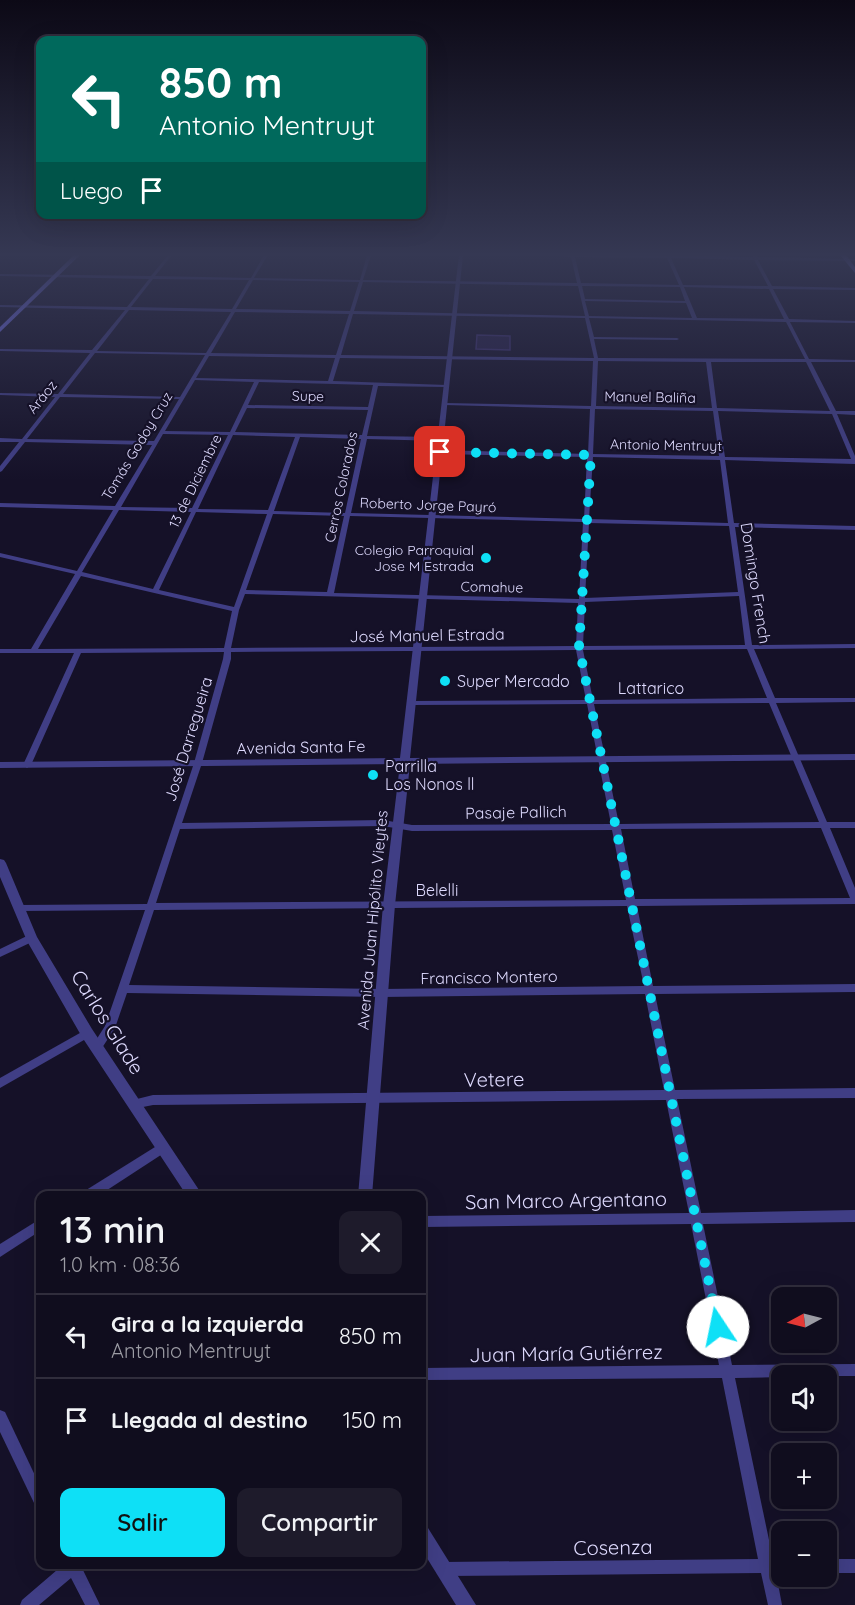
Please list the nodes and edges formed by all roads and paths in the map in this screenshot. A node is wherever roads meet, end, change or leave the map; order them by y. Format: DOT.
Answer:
graph roads {
  1 [pos="112,330"];
  2 [pos="222,330"];
  3 [pos="346,330"];
  4 [pos="452,330"];
  5 [pos="590,330"];
  6 [pos="792,330"];
  7 [pos="592,338"];
  8 [pos="677,339"];
  9 [pos="0,350"];
  10 [pos="95,351"];
  11 [pos="208,353"];
  12 [pos="338,357"];
  13 [pos="449,359"];
  14 [pos="596,360"];
  15 [pos="708,360"];
  16 [pos="808,361"];
  17 [pos="855,361"];
  18 [pos="192,379"];
  19 [pos="257,381"];
  20 [pos="330,383"];
  21 [pos="376,384"];
  22 [pos="447,386"];
  23 [pos="0,394"];
  24 [pos="60,395"];
  25 [pos="181,398"];
  26 [pos="445,404"];
  27 [pos="244,406"];
  28 [pos="594,407"];
  29 [pos="370,409"];
  30 [pos="715,410"];
  31 [pos="834,413"];
  32 [pos="855,413"];
  33 [pos="161,432"];
  34 [pos="231,434"];
  35 [pos="298,435"];
  36 [pos="364,437"];
  37 [pos="441,439"];
  38 [pos="0,440"];
  39 [pos="24,440"];
  40 [pos="154,443"];
  41 [pos="440,452"];
  42 [pos="591,455"];
  43 [pos="723,458"];
  44 [pos="855,462"];
  45 [pos="0,470"];
  46 [pos="0,505"];
  47 [pos="116,508"];
  48 [pos="194,510"];
  49 [pos="270,513"];
  50 [pos="347,515"];
  51 [pos="433,517"];
  52 [pos="588,521"];
  53 [pos="732,525"];
  54 [pos="855,528"];
  55 [pos="0,555"];
  56 [pos="77,573"];
  57 [pos="155,591"];
  58 [pos="243,592"];
  59 [pos="330,594"];
  60 [pos="740,594"];
  61 [pos="424,597"];
  62 [pos="582,601"];
  63 [pos="236,610"];
  64 [pos="749,646"];
  65 [pos="855,646"];
  66 [pos="579,647"];
  67 [pos="418,648"];
  68 [pos="0,651"];
  69 [pos="33,651"];
  70 [pos="78,651"];
  71 [pos="228,651"];
  72 [pos="771,700"];
  73 [pos="855,700"];
  74 [pos="590,701"];
  75 [pos="411,703"];
  76 [pos="855,757"];
  77 [pos="795,758"];
  78 [pos="601,760"];
  79 [pos="405,761"];
  80 [pos="198,763"];
  81 [pos="0,765"];
  82 [pos="27,765"];
  83 [pos="823,825"];
  84 [pos="855,825"];
  85 [pos="178,826"];
  86 [pos="397,826"];
  87 [pos="614,826"];
  88 [pos="0,863"];
  89 [pos="855,900"];
  90 [pos="630,903"];
  91 [pos="389,905"];
  92 [pos="150,906"];
  93 [pos="19,909"];
  94 [pos="31,938"];
  95 [pos="0,953"];
  96 [pos="855,988"];
  97 [pos="123,989"];
  98 [pos="649,989"];
  99 [pos="381,993"];
  100 [pos="87,1034"];
  101 [pos="96,1048"];
  102 [pos="0,1083"];
  103 [pos="855,1093"];
  104 [pos="672,1095"];
  105 [pos="372,1098"];
  106 [pos="133,1104"];
  107 [pos="163,1147"];
  108 [pos="95,1191"];
  109 [pos="193,1191"];
  110 [pos="365,1191"];
  111 [pos="855,1216"];
  112 [pos="697,1218"];
  113 [pos="426,1222"];
  114 [pos="36,1228"];
  115 [pos="0,1251"];
  116 [pos="855,1370"];
  117 [pos="727,1371"];
  118 [pos="426,1374"];
  119 [pos="0,1417"];
  120 [pos="36,1492"];
  121 [pos="426,1540"];
  122 [pos="771,1554"];
  123 [pos="771,1566"];
  124 [pos="837,1566"];
  125 [pos="855,1566"];
  126 [pos="69,1569"];
  127 [pos="76,1569"];
  128 [pos="444,1569"];
  129 [pos="775,1587"];
  130 [pos="27,1605"];
  131 [pos="93,1605"];
  132 [pos="467,1605"];
  133 [pos="775,1605"];
  1 -- 10 [label="street, Aráoz"];
  2 -- 11 [label="street, Tomás Godoy Cruz"];
  3 -- 12 [label="street"];
  4 -- 13 [label="street, Avenida Juan Hipólito Vieytes"];
  5 -- 7 [label="street"];
  6 -- 16 [label="street"];
  7 -- 8 [label="street"];
  7 -- 14 [label="street"];
  9 -- 10 [label="street"];
  10 -- 11 [label="street"];
  10 -- 24 [label="street, Aráoz"];
  11 -- 12 [label="street"];
  11 -- 18 [label="street, Tomás Godoy Cruz"];
  12 -- 13 [label="street"];
  12 -- 20 [label="street"];
  13 -- 14 [label="street"];
  13 -- 22 [label="street, Avenida Juan Hipólito Vieytes"];
  14 -- 15 [label="street"];
  14 -- 28 [label="street"];
  15 -- 16 [label="street"];
  15 -- 30 [label="street, Domingo French"];
  16 -- 17 [label="street"];
  16 -- 31 [label="street"];
  18 -- 19 [label="street"];
  18 -- 25 [label="street, Tomás Godoy Cruz"];
  19 -- 20 [label="street"];
  19 -- 27 [label="street, 13 de Diciembre"];
  20 -- 21 [label="street"];
  21 -- 22 [label="street"];
  21 -- 29 [label="street, Cerros Colorados"];
  22 -- 26 [label="street, Avenida Juan Hipólito Vieytes"];
  23 -- 24 [label="street"];
  24 -- 25 [label="street"];
  24 -- 39 [label="street, Aráoz"];
  25 -- 33 [label="street, Tomás Godoy Cruz"];
  26 -- 28 [label="street, Manuel Baliña"];
  26 -- 37 [label="street, Avenida Juan Hipólito Vieytes"];
  27 -- 29 [label="street, Supe"];
  27 -- 34 [label="street, 13 de Diciembre"];
  28 -- 30 [label="street, Manuel Baliña"];
  28 -- 42 [label="street"];
  29 -- 36 [label="street, Cerros Colorados"];
  30 -- 31 [label="street, Manuel Baliña"];
  30 -- 43 [label="street, Domingo French"];
  31 -- 32 [label="street, Manuel Baliña"];
  31 -- 44 [label="street"];
  33 -- 34 [label="street"];
  33 -- 40 [label="street, Tomás Godoy Cruz"];
  34 -- 35 [label="street"];
  34 -- 48 [label="street, 13 de Diciembre"];
  35 -- 36 [label="street"];
  35 -- 49 [label="street, José Darregueira"];
  36 -- 37 [label="street"];
  36 -- 50 [label="street, Cerros Colorados"];
  37 -- 41 [label="street, Avenida Juan Hipólito Vieytes"];
  38 -- 39 [label="street"];
  39 -- 40 [label="street"];
  39 -- 45 [label="street, Aráoz"];
  40 -- 47 [label="street, Tomás Godoy Cruz"];
  41 -- 42 [label="street, Antonio Mentruyt"];
  41 -- 51 [label="street, Avenida Juan Hipólito Vieytes"];
  42 -- 43 [label="street, Antonio Mentruyt"];
  42 -- 52 [label="street"];
  43 -- 44 [label="street, Antonio Mentruyt"];
  43 -- 53 [label="street, Domingo French"];
  46 -- 47 [label="street, Roberto Jorge Payró"];
  47 -- 48 [label="street, Roberto Jorge Payró"];
  47 -- 56 [label="street, Tomás Godoy Cruz"];
  48 -- 49 [label="street, Roberto Jorge Payró"];
  48 -- 57 [label="street, 13 de Diciembre"];
  49 -- 50 [label="street, Roberto Jorge Payró"];
  49 -- 58 [label="street, José Darregueira"];
  50 -- 51 [label="street, Roberto Jorge Payró"];
  50 -- 59 [label="street, Cerros Colorados"];
  51 -- 52 [label="street, Roberto Jorge Payró"];
  51 -- 61 [label="street, Avenida Juan Hipólito Vieytes"];
  52 -- 53 [label="street, Roberto Jorge Payró"];
  52 -- 62 [label="street"];
  53 -- 54 [label="street, Roberto Jorge Payró"];
  53 -- 60 [label="street, Domingo French"];
  55 -- 56 [label="street"];
  56 -- 57 [label="street"];
  56 -- 69 [label="street, Tomás Godoy Cruz"];
  57 -- 63 [label="street"];
  58 -- 59 [label="street, Comahue"];
  58 -- 63 [label="street, José Darregueira"];
  59 -- 61 [label="street, Comahue"];
  60 -- 62 [label="street, Comahue"];
  60 -- 64 [label="street, Domingo French"];
  61 -- 62 [label="street, Comahue"];
  61 -- 67 [label="street, Avenida Juan Hipólito Vieytes"];
  62 -- 66 [label="street"];
  63 -- 71 [label="street, José Darregueira"];
  64 -- 65 [label="street, José Manuel Estrada"];
  64 -- 66 [label="street, José Manuel Estrada"];
  64 -- 72 [label="street, Domingo French"];
  66 -- 67 [label="street, José Manuel Estrada"];
  66 -- 74 [label="street"];
  67 -- 71 [label="street, José Manuel Estrada"];
  67 -- 75 [label="street, Avenida Juan Hipólito Vieytes"];
  68 -- 69 [label="street, José Manuel Estrada"];
  69 -- 70 [label="street, José Manuel Estrada"];
  70 -- 71 [label="street, José Manuel Estrada"];
  70 -- 82 [label="street"];
  71 -- 80 [label="street, José Darregueira"];
  72 -- 73 [label="street, Lattarico"];
  72 -- 74 [label="street, Lattarico"];
  72 -- 77 [label="street, Domingo French"];
  74 -- 75 [label="street, Lattarico"];
  74 -- 78 [label="street"];
  75 -- 79 [label="street, Avenida Juan Hipólito Vieytes"];
  76 -- 77 [label="street, Avenida Santa Fe"];
  77 -- 78 [label="street, Avenida Santa Fe"];
  77 -- 83 [label="street, Domingo French"];
  78 -- 79 [label="street, Avenida Santa Fe"];
  78 -- 87 [label="street"];
  79 -- 80 [label="street, Avenida Santa Fe"];
  79 -- 86 [label="street, Avenida Juan Hipólito Vieytes"];
  80 -- 82 [label="street, Avenida Santa Fe"];
  80 -- 85 [label="street, José Darregueira"];
  81 -- 82 [label="street, Avenida Santa Fe"];
  83 -- 84 [label="street, Pasaje Pallich"];
  83 -- 87 [label="street, Pasaje Pallich"];
  83 -- 89 [label="street, Domingo French"];
  85 -- 86 [label="street, Pasaje Pallich"];
  85 -- 92 [label="street, José Darregueira"];
  86 -- 87 [label="street, Pasaje Pallich"];
  86 -- 91 [label="street, Avenida Juan Hipólito Vieytes"];
  87 -- 90 [label="street"];
  88 -- 93 [label="street, Carlos Glade"];
  89 -- 90 [label="street, Belelli"];
  90 -- 91 [label="street, Belelli"];
  90 -- 98 [label="street"];
  91 -- 92 [label="street, Belelli"];
  91 -- 99 [label="street, Avenida Juan Hipólito Vieytes"];
  92 -- 93 [label="street, Belelli"];
  92 -- 97 [label="street, José Darregueira"];
  93 -- 94 [label="street, Carlos Glade"];
  94 -- 95 [label="street"];
  94 -- 100 [label="street, Carlos Glade"];
  96 -- 98 [label="street, Francisco Montero"];
  97 -- 99 [label="street, Francisco Montero"];
  97 -- 101 [label="street, José Darregueira"];
  98 -- 99 [label="street, Francisco Montero"];
  98 -- 104 [label="street"];
  99 -- 105 [label="street, Avenida Juan Hipólito Vieytes"];
  100 -- 101 [label="street, Carlos Glade"];
  100 -- 102 [label="street"];
  101 -- 106 [label="street, Carlos Glade"];
  103 -- 104 [label="street, Vetere"];
  104 -- 105 [label="street, Vetere"];
  104 -- 112 [label="street"];
  105 -- 106 [label="street, Vetere"];
  105 -- 110 [label="street, Avenida Juan Hipólito Vieytes"];
  106 -- 107 [label="street, Carlos Glade"];
  107 -- 108 [label="street"];
  107 -- 109 [label="street, Carlos Glade"];
  111 -- 112 [label="street, San Marco Argentano"];
  112 -- 113 [label="street, San Marco Argentano"];
  112 -- 117 [label="street"];
  114 -- 115 [label="street"];
  116 -- 117 [label="street, Juan María Gutiérrez"];
  117 -- 118 [label="street, Juan María Gutiérrez"];
  117 -- 122 [label="street"];
  119 -- 120 [label="street"];
  121 -- 128 [label="street"];
  123 -- 128 [label="street, Cosenza"];
  124 -- 125 [label="street"];
  126 -- 130 [label="street"];
  127 -- 131 [label="street"];
  128 -- 132 [label="street"];
  129 -- 133 [label="street"];
}
